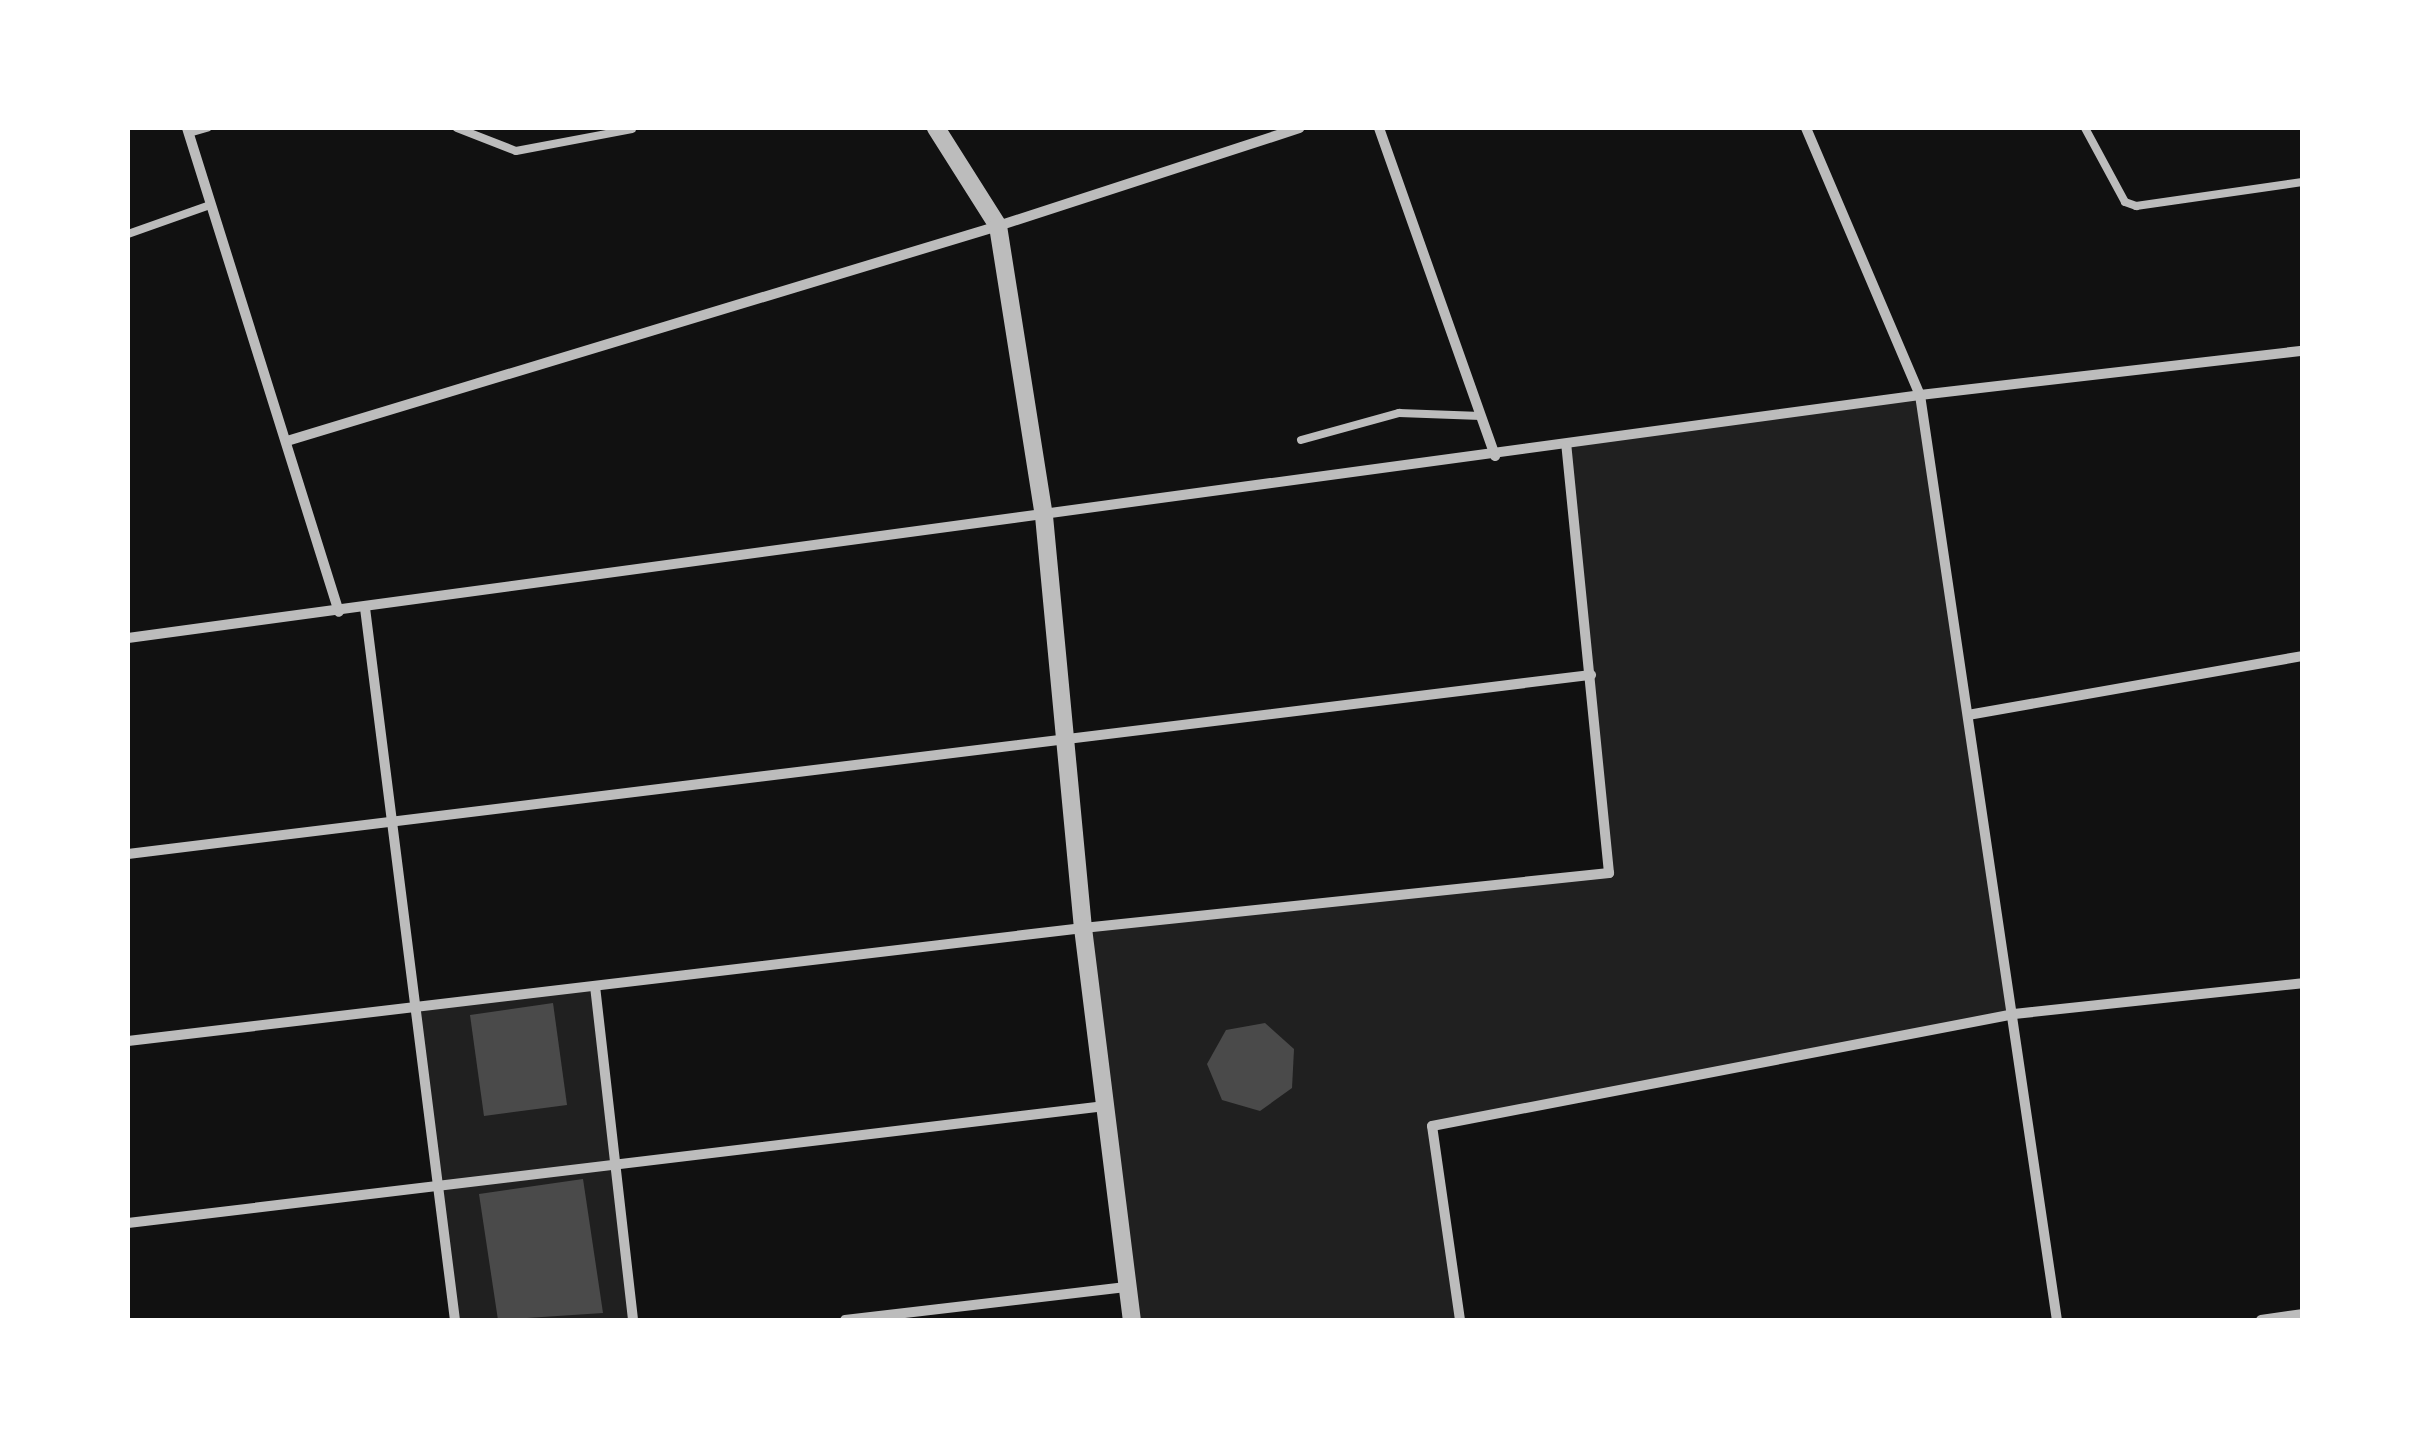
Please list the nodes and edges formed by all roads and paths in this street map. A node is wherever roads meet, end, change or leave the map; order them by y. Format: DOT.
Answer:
graph roads {
  1 [pos="207,128"];
  2 [pos="457,128"];
  3 [pos="936,128"];
  4 [pos="1300,128"];
  5 [pos="1379,128"];
  6 [pos="1806,128"];
  7 [pos="2085,128"];
  8 [pos="632,129"];
  9 [pos="188,130"];
  10 [pos="2302,182"];
  11 [pos="210,206"];
  12 [pos="998,226"];
  13 [pos="128,234"];
  14 [pos="2302,351"];
  15 [pos="1920,395"];
  16 [pos="1481,416"];
  17 [pos="1301,440"];
  18 [pos="286,441"];
  19 [pos="1566,445"];
  20 [pos="1494,456"];
  21 [pos="1044,516"];
  22 [pos="365,608"];
  23 [pos="339,612"];
  24 [pos="128,638"];
  25 [pos="2302,656"];
  26 [pos="1591,675"];
  27 [pos="1968,715"];
  28 [pos="1066,740"];
  29 [pos="397,824"];
  30 [pos="128,854"];
  31 [pos="1083,928"];
  32 [pos="2302,983"];
  33 [pos="595,986"];
  34 [pos="419,1006"];
  35 [pos="2014,1014"];
  36 [pos="128,1041"];
  37 [pos="1105,1106"];
  38 [pos="615,1164"];
  39 [pos="440,1186"];
  40 [pos="128,1223"];
  41 [pos="1128,1287"];
  42 [pos="2302,1314"];
  43 [pos="455,1320"];
  44 [pos="633,1320"];
  45 [pos="845,1320"];
  46 [pos="1132,1320"];
  47 [pos="1460,1320"];
  48 [pos="2057,1320"];
  49 [pos="2262,1320"];
  1 -- 9 [label="lane"];
  2 -- 8 [label="lane"];
  3 -- 12 [label="street"];
  4 -- 12 [label="street"];
  5 -- 16 [label="street"];
  6 -- 15 [label="street"];
  7 -- 10 [label="lane"];
  9 -- 11 [label="street"];
  11 -- 13 [label="lane"];
  11 -- 18 [label="street"];
  12 -- 18 [label="street"];
  12 -- 21 [label="street"];
  14 -- 15 [label="street"];
  15 -- 19 [label="street"];
  15 -- 27 [label="street"];
  16 -- 17 [label="lane"];
  16 -- 20 [label="street"];
  18 -- 23 [label="street"];
  19 -- 20 [label="street"];
  19 -- 26 [label="street"];
  20 -- 21 [label="street"];
  21 -- 22 [label="street"];
  21 -- 28 [label="street"];
  22 -- 23 [label="street"];
  22 -- 29 [label="street"];
  23 -- 24 [label="street"];
  25 -- 27 [label="street"];
  26 -- 28 [label="street"];
  26 -- 31 [label="street"];
  27 -- 35 [label="street"];
  28 -- 29 [label="street"];
  28 -- 31 [label="street"];
  29 -- 30 [label="street"];
  29 -- 34 [label="street"];
  31 -- 33 [label="street"];
  31 -- 37 [label="street"];
  32 -- 35 [label="street"];
  33 -- 34 [label="street"];
  33 -- 38 [label="street"];
  34 -- 36 [label="street"];
  34 -- 39 [label="street"];
  35 -- 47 [label="street"];
  35 -- 48 [label="street"];
  37 -- 38 [label="street"];
  37 -- 41 [label="street"];
  38 -- 39 [label="street"];
  38 -- 44 [label="street"];
  39 -- 40 [label="street"];
  39 -- 43 [label="street"];
  41 -- 45 [label="street"];
  41 -- 46 [label="street"];
  42 -- 49 [label="street"];
}
